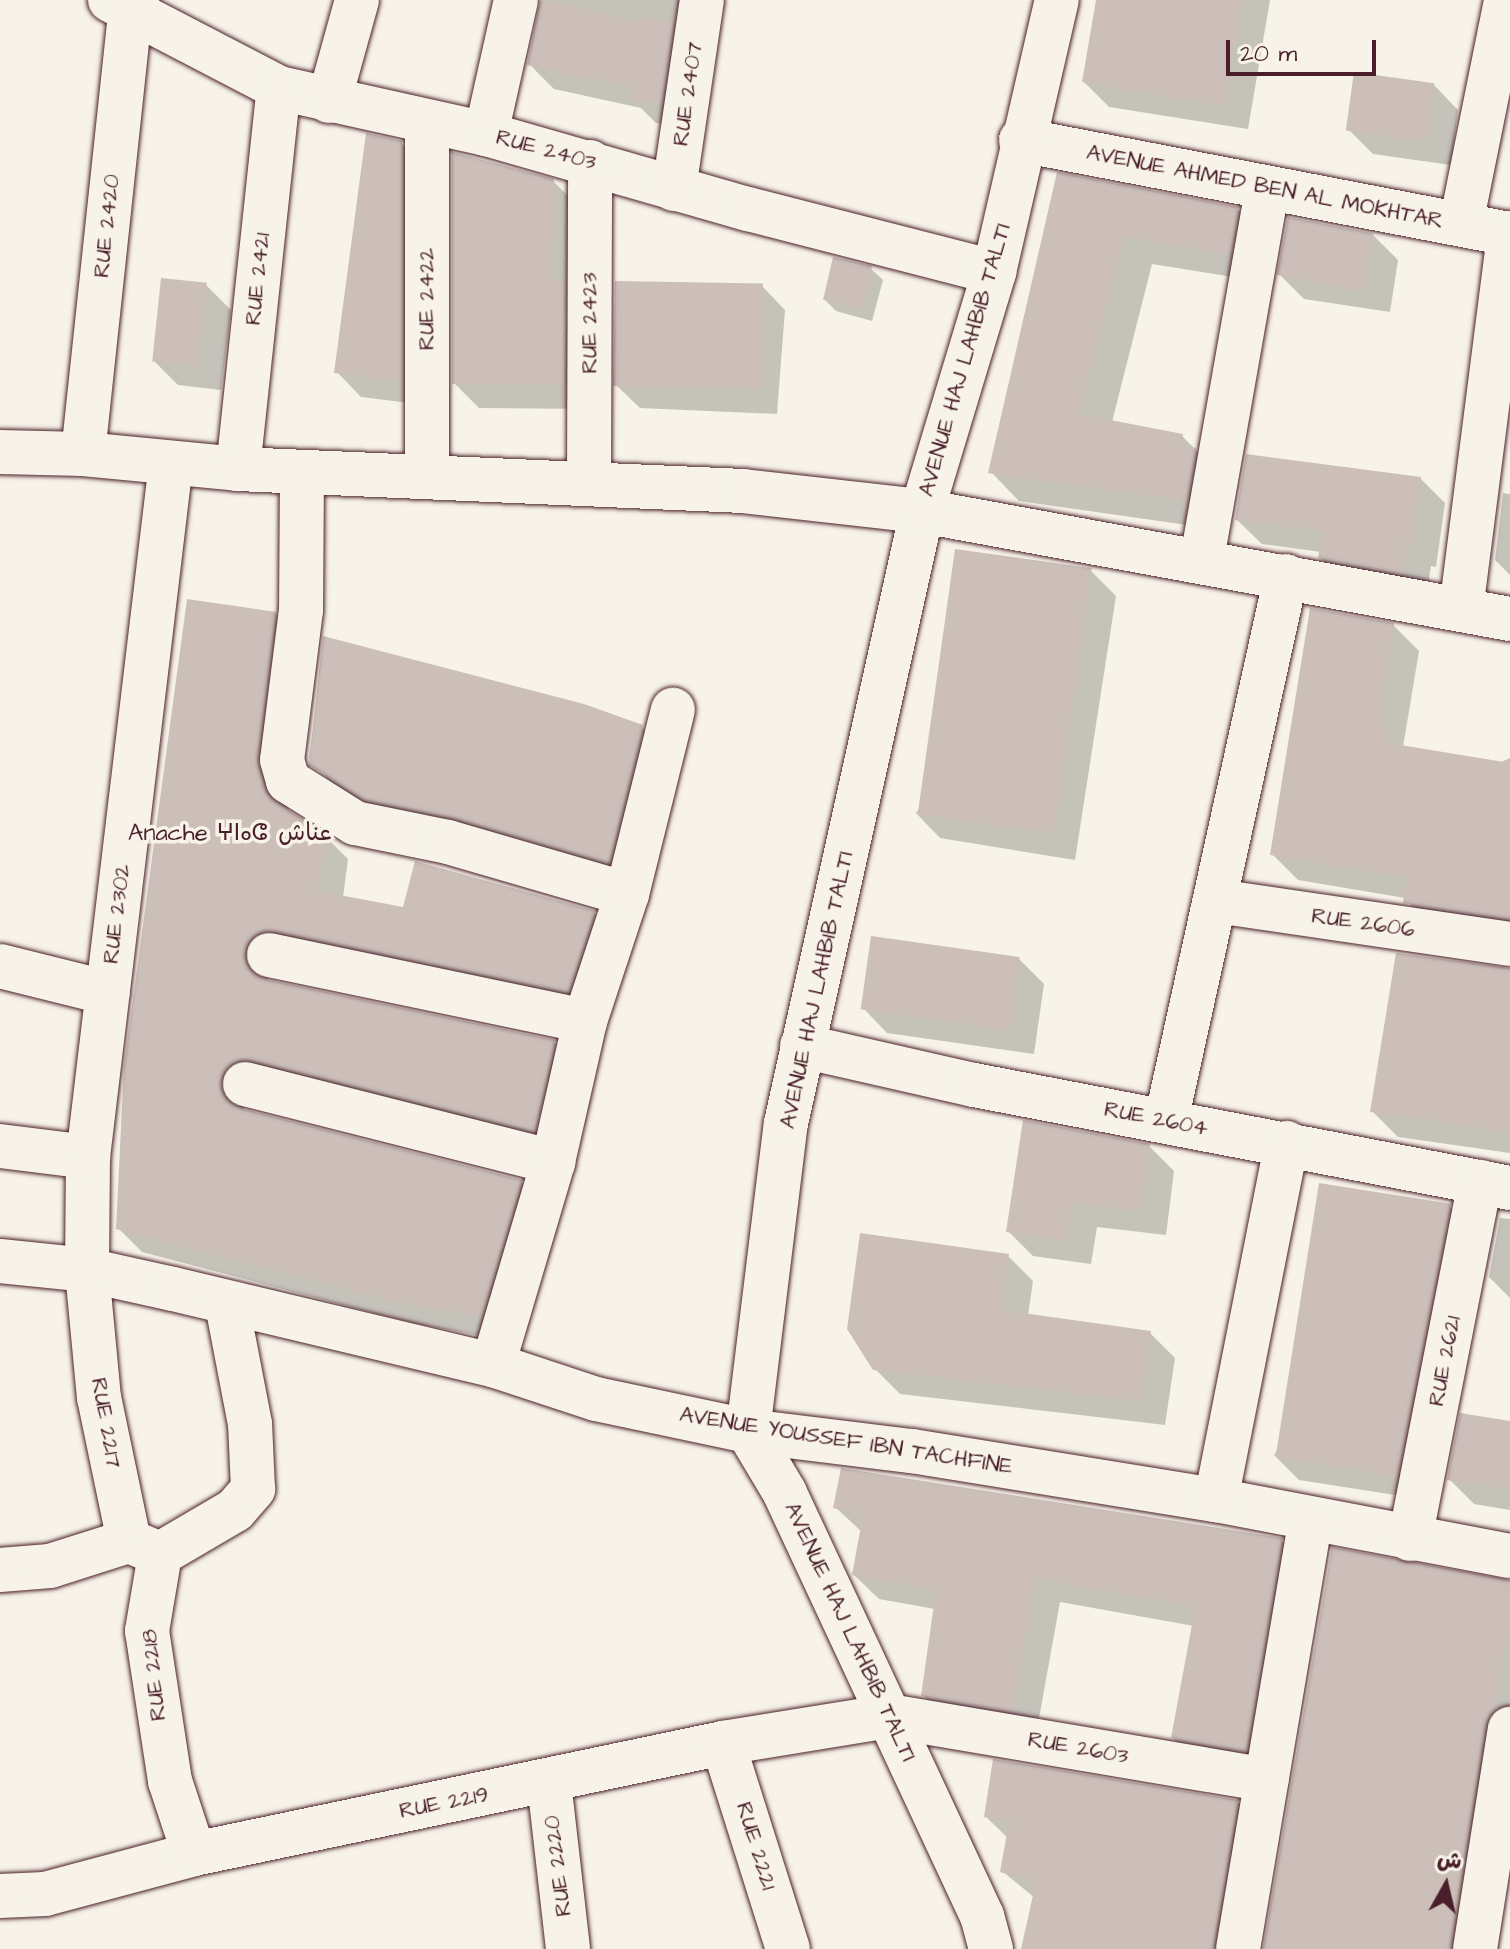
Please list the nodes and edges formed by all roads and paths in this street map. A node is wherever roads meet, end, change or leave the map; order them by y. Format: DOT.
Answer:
graph roads {
  1 [pos="357,0"];
  2 [pos="516,0"];
  3 [pos="702,0"];
  4 [pos="1057,0"];
  5 [pos="1506,0"];
  6 [pos="126,5"];
  7 [pos="279,88"];
  8 [pos="329,101"];
  9 [pos="427,123"];
  10 [pos="486,134"];
  11 [pos="1021,140"];
  12 [pos="590,162"];
  13 [pos="674,189"];
  14 [pos="1267,189"];
  15 [pos="1461,224"];
  16 [pos="1510,234"];
  17 [pos="994,272"];
  18 [pos="0,452"];
  19 [pos="83,454"];
  20 [pos="171,463"];
  21 [pos="238,469"];
  22 [pos="302,472"];
  23 [pos="427,475"];
  24 [pos="589,484"];
  25 [pos="922,511"];
  26 [pos="1202,559"];
  27 [pos="1286,576"];
  28 [pos="1461,610"];
  29 [pos="1510,619"];
  30 [pos="673,710"];
  31 [pos="627,894"];
  32 [pos="1216,901"];
  33 [pos="1510,944"];
  34 [pos="269,955"];
  35 [pos="0,966"];
  36 [pos="108,993"];
  37 [pos="585,1021"];
  38 [pos="802,1046"];
  39 [pos="245,1084"];
  40 [pos="1166,1121"];
  41 [pos="1287,1143"];
  42 [pos="0,1146"];
  43 [pos="88,1157"];
  44 [pos="553,1162"];
  45 [pos="1495,1185"];
  46 [pos="0,1261"];
  47 [pos="87,1270"];
  48 [pos="227,1305"];
  49 [pos="493,1365"];
  50 [pos="748,1431"];
  51 [pos="1216,1500"];
  52 [pos="1311,1519"];
  53 [pos="1410,1539"];
  54 [pos="144,1548"];
  55 [pos="1510,1556"];
  56 [pos="0,1570"];
  57 [pos="889,1716"];
  58 [pos="1510,1729"];
  59 [pos="723,1743"];
  60 [pos="1267,1780"];
  61 [pos="549,1782"];
  62 [pos="194,1854"];
  63 [pos="0,1896"];
  64 [pos="568,1949"];
  65 [pos="788,1949"];
  66 [pos="991,1949"];
  67 [pos="1238,1949"];
  68 [pos="1475,1949"];
  1 -- 8 [label="street"];
  2 -- 10 [label="street"];
  3 -- 13 [label="street, RUE 2407"];
  4 -- 11 [label="street, AVENUE HAJ LAHBIB TALTI"];
  5 -- 15 [label="street"];
  6 -- 7 [label="street, RUE 2403"];
  6 -- 19 [label="street, RUE 2420"];
  7 -- 8 [label="street, RUE 2403"];
  7 -- 21 [label="street, RUE 2421"];
  8 -- 9 [label="street, RUE 2403"];
  9 -- 10 [label="street, RUE 2403"];
  9 -- 23 [label="street, RUE 2422"];
  10 -- 12 [label="street, RUE 2403"];
  11 -- 14 [label="street, AVENUE AHMED BEN AL MOKHTAR"];
  11 -- 17 [label="street, AVENUE HAJ LAHBIB TALTI"];
  12 -- 13 [label="street, RUE 2403"];
  12 -- 24 [label="street, RUE 2423"];
  13 -- 17 [label="street, RUE 2403"];
  14 -- 15 [label="street, AVENUE AHMED BEN AL MOKHTAR"];
  14 -- 26 [label="street"];
  15 -- 16 [label="street, AVENUE AHMED BEN AL MOKHTAR"];
  16 -- 28 [label="street"];
  17 -- 25 [label="street, AVENUE HAJ LAHBIB TALTI"];
  18 -- 19 [label="street"];
  19 -- 20 [label="street"];
  20 -- 21 [label="street"];
  20 -- 36 [label="street, RUE 2302"];
  21 -- 22 [label="street"];
  22 -- 23 [label="street"];
  22 -- 31 [label="street"];
  23 -- 24 [label="street"];
  24 -- 25 [label="street"];
  25 -- 26 [label="street"];
  25 -- 38 [label="street, AVENUE HAJ LAHBIB TALTI"];
  26 -- 27 [label="street"];
  27 -- 28 [label="street"];
  27 -- 32 [label="street"];
  28 -- 29 [label="street"];
  30 -- 31 [label="street"];
  31 -- 37 [label="street"];
  32 -- 33 [label="street, RUE 2606"];
  32 -- 40 [label="street"];
  34 -- 37 [label="street"];
  35 -- 36 [label="street"];
  36 -- 43 [label="street, RUE 2302"];
  37 -- 44 [label="street"];
  38 -- 40 [label="street, RUE 2604"];
  38 -- 50 [label="street, AVENUE HAJ LAHBIB TALTI"];
  39 -- 44 [label="street"];
  40 -- 41 [label="street, RUE 2604"];
  41 -- 45 [label="street, RUE 2604"];
  41 -- 51 [label="street"];
  42 -- 43 [label="street"];
  43 -- 47 [label="street, RUE 2302"];
  44 -- 49 [label="street"];
  45 -- 53 [label="street, RUE 2621"];
  46 -- 47 [label="street, AVENUE YOUSSEF IBN TACHFINE"];
  47 -- 48 [label="street, AVENUE YOUSSEF IBN TACHFINE"];
  47 -- 54 [label="street, RUE 2217"];
  48 -- 49 [label="street, AVENUE YOUSSEF IBN TACHFINE"];
  48 -- 54 [label="street"];
  49 -- 50 [label="street, AVENUE YOUSSEF IBN TACHFINE"];
  50 -- 51 [label="street, AVENUE YOUSSEF IBN TACHFINE"];
  50 -- 57 [label="street, AVENUE HAJ LAHBIB TALTI"];
  51 -- 52 [label="street, AVENUE YOUSSEF IBN TACHFINE"];
  52 -- 53 [label="street, AVENUE YOUSSEF IBN TACHFINE"];
  52 -- 60 [label="street"];
  53 -- 55 [label="street, AVENUE YOUSSEF IBN TACHFINE"];
  54 -- 56 [label="street"];
  54 -- 62 [label="street, RUE 2218"];
  57 -- 59 [label="street, RUE 2219"];
  57 -- 60 [label="street, RUE 2603"];
  57 -- 66 [label="street, AVENUE HAJ LAHBIB TALTI"];
  58 -- 68 [label="street"];
  59 -- 61 [label="street, RUE 2219"];
  59 -- 65 [label="street, RUE 2221"];
  60 -- 67 [label="street"];
  61 -- 62 [label="street, RUE 2219"];
  61 -- 64 [label="street, RUE 2220"];
  62 -- 63 [label="street, RUE 2219"];
}
